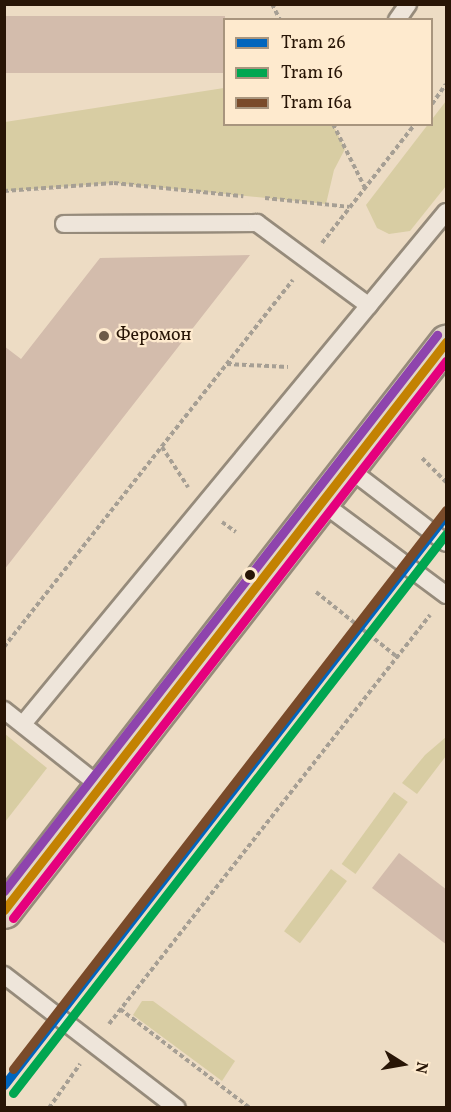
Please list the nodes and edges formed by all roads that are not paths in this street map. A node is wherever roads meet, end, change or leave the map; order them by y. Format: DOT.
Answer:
graph roads {
  1 [pos="408,4"];
  2 [pos="398,18"];
  3 [pos="447,212"];
  4 [pos="64,224"];
  5 [pos="369,306"];
  6 [pos="447,342"];
  7 [pos="348,468"];
  8 [pos="321,502"];
  9 [pos="447,543"];
  10 [pos="447,595"];
  11 [pos="4,710"];
  12 [pos="22,724"];
  13 [pos="101,787"];
  14 [pos="4,911"];
  15 [pos="4,975"];
  16 [pos="177,1107"];
  1 -- 2 [label="lane"];
  3 -- 5 [label="lane"];
  4 -- 5 [label="lane"];
  5 -- 12 [label="lane"];
  6 -- 7 [label="main road"];
  7 -- 8 [label="main road"];
  7 -- 9 [label="lane"];
  8 -- 10 [label="lane"];
  8 -- 13 [label="main road"];
  11 -- 12 [label="lane"];
  12 -- 13 [label="lane"];
  13 -- 14 [label="main road"];
  15 -- 16 [label="lane"];
}
